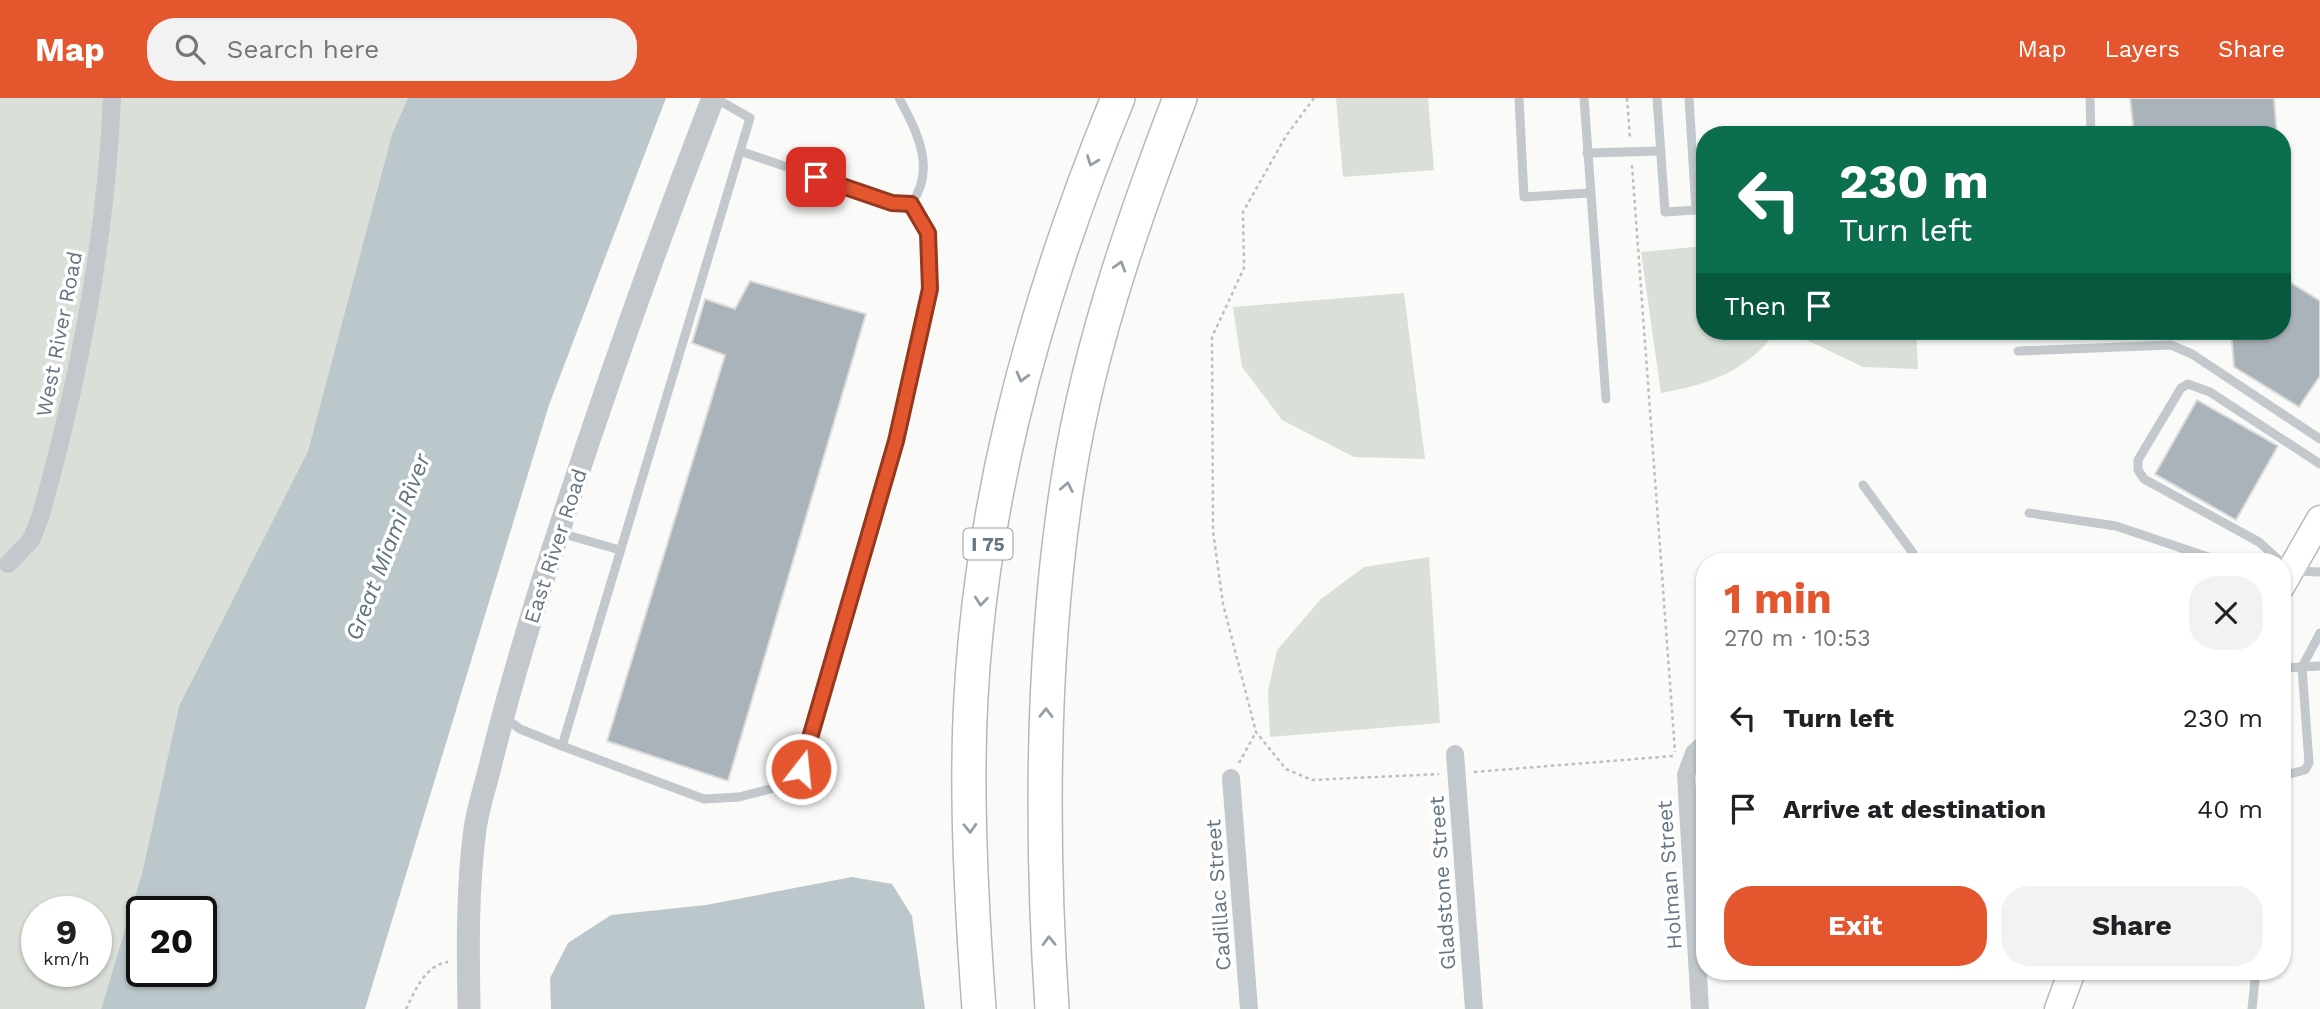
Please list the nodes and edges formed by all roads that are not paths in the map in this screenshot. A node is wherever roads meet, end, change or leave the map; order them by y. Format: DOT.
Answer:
graph roads {
  1 [pos="112,98"];
  2 [pos="714,98"];
  3 [pos="899,98"];
  4 [pos="1118,98"];
  5 [pos="1180,98"];
  6 [pos="1519,98"];
  7 [pos="1584,98"];
  8 [pos="1657,98"];
  9 [pos="1689,98"];
  10 [pos="2090,98"];
  11 [pos="2091,126"];
  12 [pos="740,151"];
  13 [pos="1661,151"];
  14 [pos="1587,153"];
  15 [pos="1590,193"];
  16 [pos="911,204"];
  17 [pos="2018,351"];
  18 [pos="1606,398"];
  19 [pos="2320,439"];
  20 [pos="2320,464"];
  21 [pos="1863,485"];
  22 [pos="2029,513"];
  23 [pos="2320,519"];
  24 [pos="558,533"];
  25 [pos="620,550"];
  26 [pos="1913,553"];
  27 [pos="2196,553"];
  28 [pos="2269,553"];
  29 [pos="2291,560"];
  30 [pos="8,564"];
  31 [pos="2291,570"];
  32 [pos="2320,572"];
  33 [pos="2320,633"];
  34 [pos="2320,666"];
  35 [pos="2302,667"];
  36 [pos="2291,668"];
  37 [pos="503,717"];
  38 [pos="562,746"];
  39 [pos="1696,751"];
  40 [pos="1455,754"];
  41 [pos="2291,774"];
  42 [pos="1231,778"];
  43 [pos="1696,956"];
  44 [pos="1698,980"];
  45 [pos="2069,980"];
  46 [pos="2255,980"];
  47 [pos="469,1009"];
  48 [pos="979,1009"];
  49 [pos="1052,1009"];
  50 [pos="1249,1009"];
  51 [pos="1474,1009"];
  52 [pos="1700,1009"];
  53 [pos="2058,1009"];
  54 [pos="2252,1009"];
  1 -- 30 [label="street, West River Road"];
  2 -- 12 [label="lane"];
  2 -- 24 [label="street, East River Road"];
  3 -- 16 [label="lane"];
  4 -- 48 [label="highway, I 75, one-way"];
  49 -- 5 [label="highway, one-way"];
  6 -- 15 [label="lane"];
  7 -- 14 [label="lane"];
  8 -- 13 [label="lane"];
  9 -- 13 [label="lane"];
  10 -- 11 [label="lane"];
  12 -- 16 [label="lane"];
  12 -- 25 [label="lane"];
  13 -- 14 [label="lane"];
  14 -- 15 [label="lane"];
  15 -- 18 [label="lane"];
  16 -- 38 [label="lane"];
  17 -- 19 [label="lane"];
  20 -- 28 [label="lane"];
  21 -- 26 [label="lane"];
  22 -- 27 [label="lane"];
  23 -- 29 [label="main road"];
  24 -- 25 [label="lane"];
  24 -- 37 [label="street, East River Road"];
  25 -- 38 [label="lane"];
  31 -- 32 [label="lane"];
  33 -- 35 [label="lane"];
  34 -- 35 [label="lane"];
  35 -- 36 [label="lane"];
  35 -- 41 [label="lane"];
  37 -- 38 [label="lane"];
  37 -- 47 [label="street, East River Road"];
  39 -- 43 [label="street, Holman Street"];
  40 -- 51 [label="street, Gladstone Street"];
  42 -- 50 [label="street, Cadillac Street"];
  44 -- 52 [label="street, Holman Street"];
  45 -- 53 [label="main road"];
  46 -- 54 [label="lane"];
}
